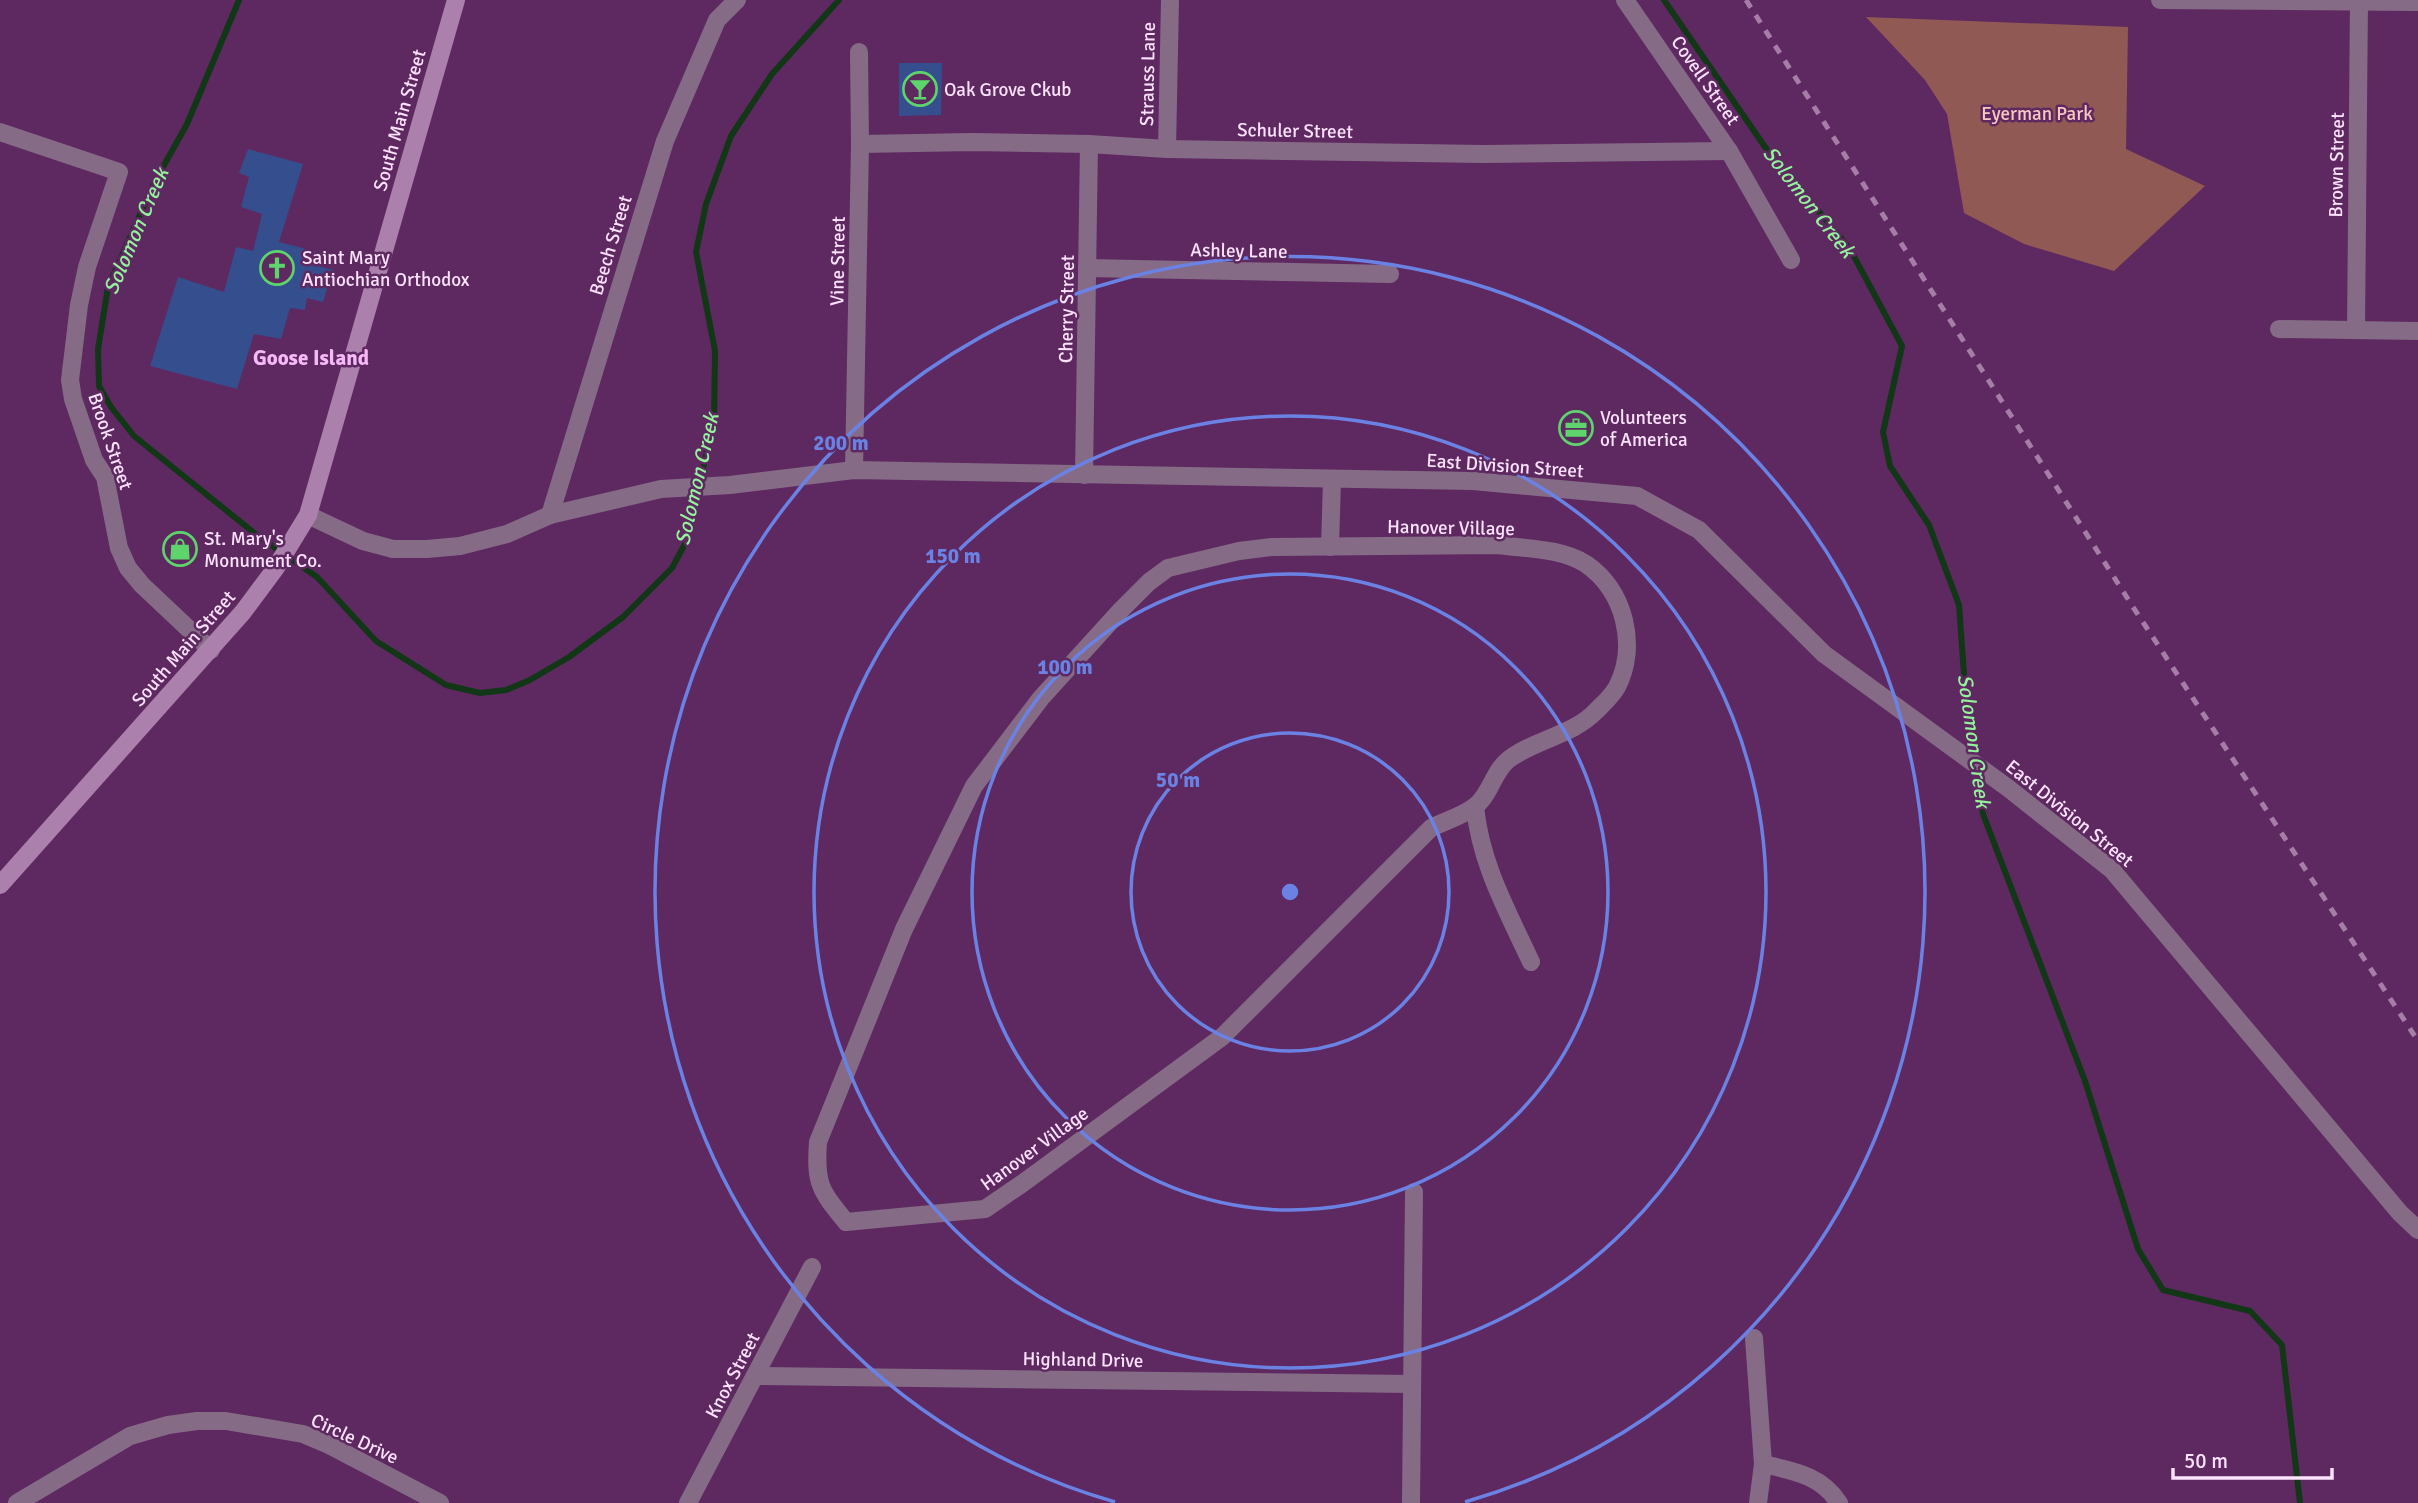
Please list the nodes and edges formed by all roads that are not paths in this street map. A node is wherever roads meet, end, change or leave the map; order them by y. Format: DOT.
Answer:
graph roads {
  1 [pos="456,0"];
  2 [pos="737,0"];
  3 [pos="1170,0"];
  4 [pos="1625,0"];
  5 [pos="2160,0"];
  6 [pos="2359,1"];
  7 [pos="2418,2"];
  8 [pos="859,52"];
  9 [pos="0,132"];
  10 [pos="860,144"];
  11 [pos="1089,145"];
  12 [pos="1167,149"];
  13 [pos="1730,151"];
  14 [pos="1791,260"];
  15 [pos="1087,268"];
  16 [pos="1390,274"];
  17 [pos="2279,329"];
  18 [pos="2356,330"];
  19 [pos="2418,331"];
  20 [pos="854,470"];
  21 [pos="1084,475"];
  22 [pos="1332,480"];
  23 [pos="308,515"];
  24 [pos="550,515"];
  25 [pos="1330,548"];
  26 [pos="211,650"];
  27 [pos="1475,807"];
  28 [pos="0,885"];
  29 [pos="1531,962"];
  30 [pos="1414,1192"];
  31 [pos="2418,1230"];
  32 [pos="812,1267"];
  33 [pos="1754,1338"];
  34 [pos="755,1376"];
  35 [pos="1411,1384"];
  36 [pos="1763,1464"];
  37 [pos="17,1503"];
  38 [pos="440,1503"];
  39 [pos="688,1503"];
  40 [pos="1410,1503"];
  41 [pos="1758,1503"];
  42 [pos="1839,1503"];
  1 -- 23 [label="main road, South Main Street"];
  2 -- 24 [label="street, Beech Street"];
  3 -- 12 [label="street, Strauss Lane"];
  4 -- 13 [label="street, Covell Street"];
  5 -- 6 [label="street"];
  6 -- 7 [label="street"];
  6 -- 18 [label="street, Brown Street"];
  8 -- 10 [label="street, Vine Street"];
  9 -- 26 [label="street, Brook Street"];
  10 -- 11 [label="street, Schuler Street"];
  10 -- 20 [label="street, Vine Street"];
  11 -- 12 [label="street, Schuler Street"];
  11 -- 15 [label="street, Cherry Street"];
  12 -- 13 [label="street, Schuler Street"];
  13 -- 14 [label="street, Covell Street"];
  15 -- 16 [label="street, Ashley Lane"];
  15 -- 21 [label="street, Cherry Street"];
  17 -- 18 [label="street"];
  18 -- 19 [label="street"];
  20 -- 21 [label="street, East Division Street"];
  20 -- 24 [label="street, East Division Street"];
  21 -- 22 [label="street, East Division Street"];
  22 -- 25 [label="street"];
  22 -- 31 [label="street, East Division Street"];
  23 -- 24 [label="street, East Division Street"];
  23 -- 26 [label="main road, South Main Street"];
  25 -- 27 [label="street, Hanover Village"];
  25 -- 27 [label="street, Hanover Village"];
  26 -- 28 [label="main road, South Main Street"];
  27 -- 29 [label="street"];
  30 -- 35 [label="street"];
  32 -- 34 [label="street, Knox Street"];
  33 -- 36 [label="street"];
  34 -- 35 [label="street, Highland Drive"];
  34 -- 39 [label="street, Knox Street"];
  35 -- 40 [label="street"];
  36 -- 41 [label="street"];
  36 -- 42 [label="street"];
  37 -- 38 [label="street, Circle Drive"];
}
